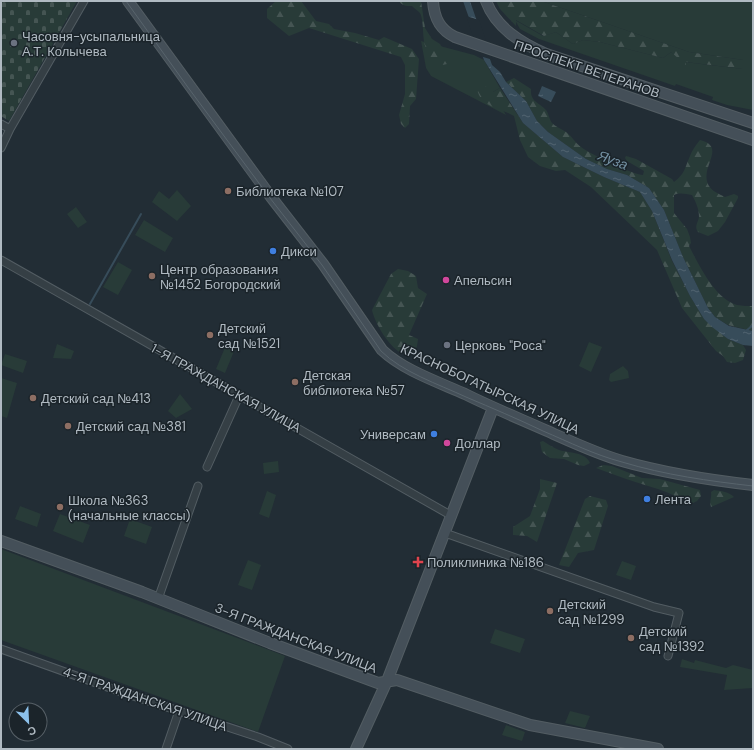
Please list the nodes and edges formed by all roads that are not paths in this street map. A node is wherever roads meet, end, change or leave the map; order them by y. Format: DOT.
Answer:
graph roads {
  1 [pos="84,1"];
  2 [pos="128,1"];
  3 [pos="433,1"];
  4 [pos="486,1"];
  5 [pos="753,122"];
  6 [pos="1,124"];
  7 [pos="10,129"];
  8 [pos="753,140"];
  9 [pos="1,148"];
  10 [pos="1,260"];
  11 [pos="239,396"];
  12 [pos="493,408"];
  13 [pos="207,467"];
  14 [pos="753,485"];
  15 [pos="198,486"];
  16 [pos="452,516"];
  17 [pos="445,533"];
  18 [pos="1,541"];
  19 [pos="158,599"];
  20 [pos="1,649"];
  21 [pos="668,656"];
  22 [pos="387,681"];
  23 [pos="179,711"];
  24 [pos="166,749"];
  25 [pos="288,749"];
  26 [pos="356,749"];
  27 [pos="658,749"];
  1 -- 7 [label="street"];
  2 -- 12 [label="main road, КРАСНОБОГАТЫРСКАЯ УЛИЦА"];
  3 -- 8 [label="main road, ПРОСПЕКТ ВЕТЕРАНОВ"];
  4 -- 5 [label="main road, ПРОСПЕКТ ВЕТЕРАНОВ"];
  6 -- 7 [label="street"];
  7 -- 9 [label="street"];
  10 -- 11 [label="street, 1-Я ГРАЖДАНСКАЯ УЛИЦА"];
  11 -- 13 [label="street"];
  11 -- 16 [label="street, 1-Я ГРАЖДАНСКАЯ УЛИЦА"];
  12 -- 14 [label="main road, КРАСНОБОГАТЫРСКАЯ УЛИЦА"];
  12 -- 16 [label="main road"];
  15 -- 19 [label="street"];
  16 -- 17 [label="main road"];
  17 -- 21 [label="street"];
  17 -- 22 [label="main road"];
  18 -- 19 [label="main road, 3-Я ГРАЖДАНСКАЯ УЛИЦА"];
  19 -- 22 [label="main road, 3-Я ГРАЖДАНСКАЯ УЛИЦА"];
  20 -- 23 [label="street, 4-Я ГРАЖДАНСКАЯ УЛИЦА"];
  22 -- 26 [label="main road"];
  22 -- 27 [label="main road, 3-Я ГРАЖДАНСКАЯ УЛИЦА"];
  23 -- 24 [label="street"];
  23 -- 25 [label="street, 4-Я ГРАЖДАНСКАЯ УЛИЦА"];
}
